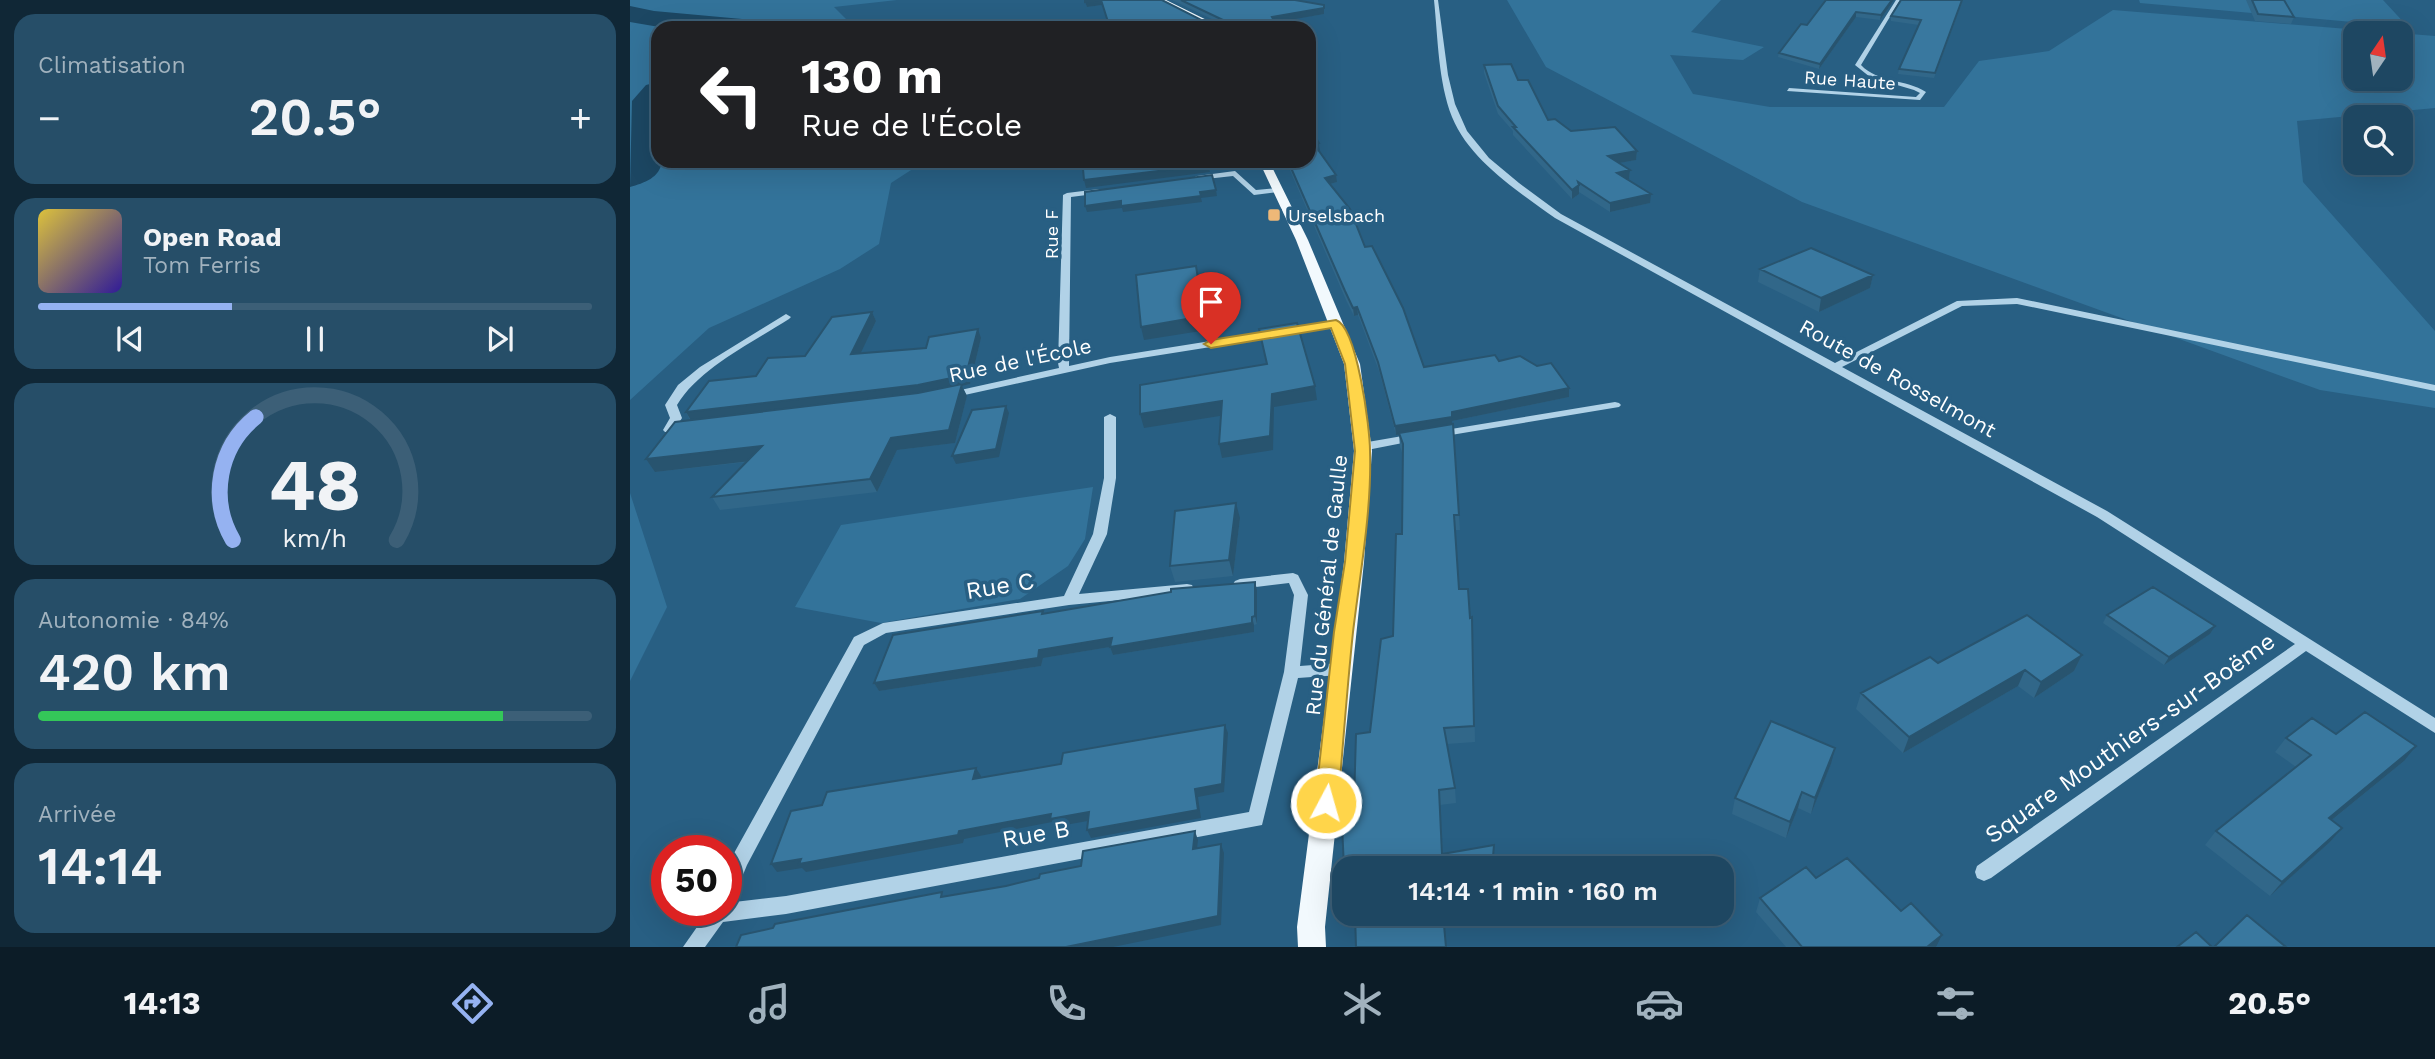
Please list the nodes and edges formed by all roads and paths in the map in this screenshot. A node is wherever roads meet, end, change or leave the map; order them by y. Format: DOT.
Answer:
graph roads {
  1 [pos="1160,0"];
  2 [pos="1436,0"];
  3 [pos="1898,0"];
  4 [pos="1204,21"];
  5 [pos="1789,90"];
  6 [pos="1267,168"];
  7 [pos="1184,180"];
  8 [pos="1106,190"];
  9 [pos="1278,190"];
  10 [pos="786,317"];
  11 [pos="1336,324"];
  12 [pos="1835,367"];
  13 [pos="1065,369"];
  14 [pos="2435,388"];
  15 [pos="935,397"];
  16 [pos="1615,405"];
  17 [pos="1110,417"];
  18 [pos="683,428"];
  19 [pos="1362,447"];
  20 [pos="1227,585"];
  21 [pos="1201,587"];
  22 [pos="1069,600"];
  23 [pos="2304,645"];
  24 [pos="1340,669"];
  25 [pos="1292,672"];
  26 [pos="2435,726"];
  27 [pos="742,856"];
  28 [pos="1984,872"];
  29 [pos="742,909"];
  30 [pos="708,926"];
  31 [pos="692,947"];
  32 [pos="1312,947"];
  1 -- 4 [label="main road"];
  2 -- 12 [label="street, Route de Rosselmont"];
  3 -- 5 [label="street, Rue Haute"];
  6 -- 9 [label="main road, Rue du Général de Gaulle"];
  7 -- 9 [label="street"];
  8 -- 13 [label="street, Rue F"];
  9 -- 11 [label="main road, Rue du Général de Gaulle"];
  10 -- 18 [label="street"];
  11 -- 13 [label="street, Rue de l'École"];
  11 -- 19 [label="main road, Rue du Général de Gaulle"];
  12 -- 14 [label="street"];
  12 -- 23 [label="street, Route de Rosselmont"];
  13 -- 15 [label="street, Rue de l'École"];
  16 -- 19 [label="street"];
  17 -- 22 [label="street"];
  19 -- 24 [label="main road, Rue du Général de Gaulle"];
  20 -- 25 [label="street"];
  21 -- 22 [label="street, Rue C"];
  22 -- 27 [label="street, Rue C"];
  23 -- 26 [label="street, Route de Rosselmont"];
  23 -- 28 [label="street, Square Mouthiers-sur-Boëme"];
  24 -- 25 [label="street"];
  24 -- 32 [label="main road, Rue du Général de Gaulle"];
  25 -- 29 [label="street, Rue B"];
  30 -- 31 [label="street, Rue B"];
}
